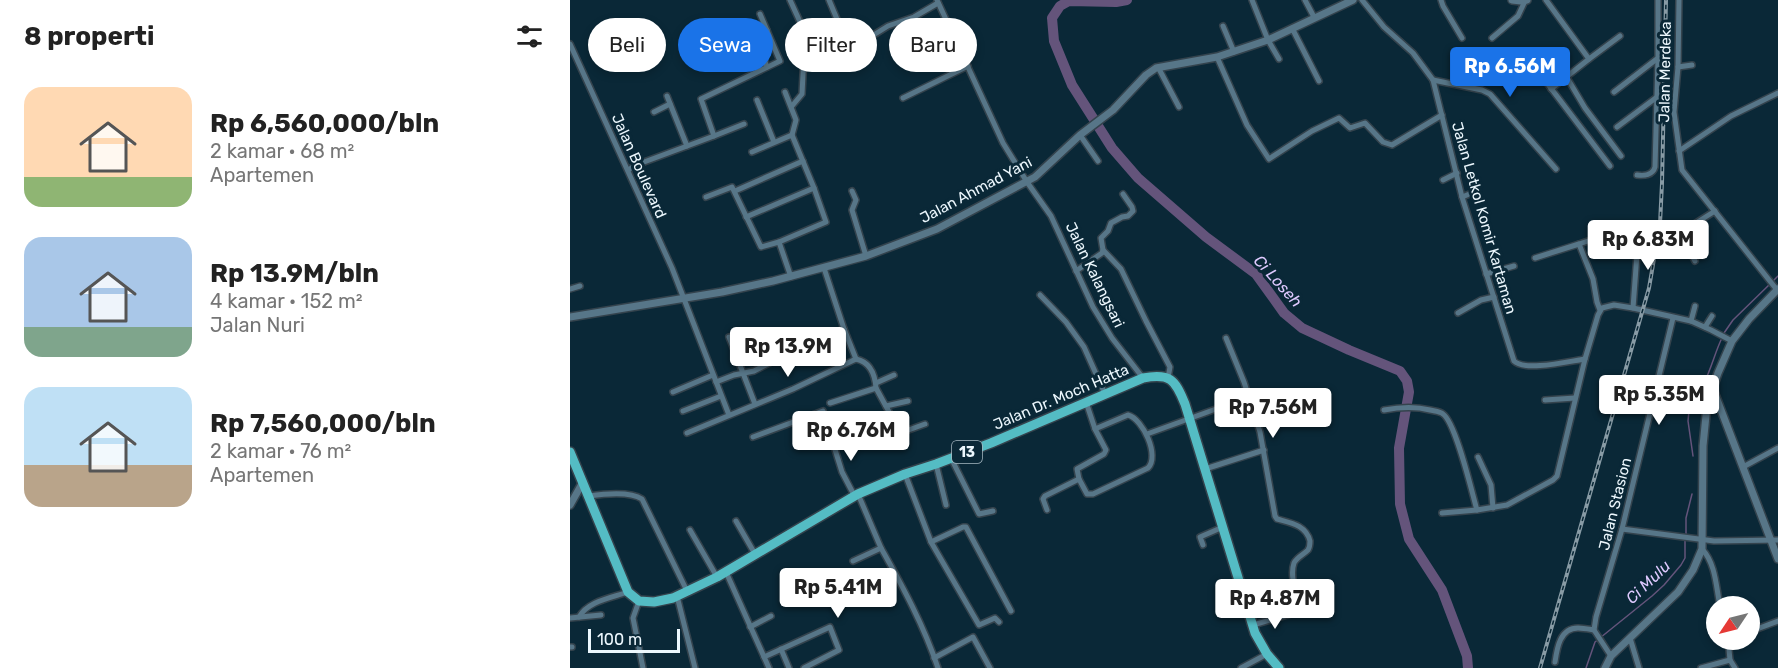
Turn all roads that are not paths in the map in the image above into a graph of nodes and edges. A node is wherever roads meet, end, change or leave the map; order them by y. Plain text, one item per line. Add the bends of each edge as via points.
1 (790, 0) edge
2 (829, 0) edge
3 (1252, 0) edge
4 (1305, 0) edge
5 (1353, 0) edge
6 (1362, 0) edge
7 (1441, 0) edge
8 (1512, 0) edge
9 (1526, 0) edge
10 (1546, 0) edge
11 (1658, 0) edge
12 (1679, 0) edge
13 (938, 2) edge
14 (760, 14) dead end
15 (1314, 17) junction
16 (762, 18) edge
17 (798, 18) edge
18 (837, 18) edge
19 (946, 18) edge
20 (1223, 26) dead end
21 (1292, 28) junction
22 (877, 33) edge
23 (1620, 36) dead end
24 (1462, 38) dead end
25 (1492, 38) dead end
26 (1268, 40) junction
27 (570, 44) edge
28 (773, 44) edge
29 (1234, 52) junction
30 (1217, 57) junction
31 (1528, 58) dead end
32 (1658, 58) junction
33 (1279, 59) dead end
34 (1589, 59) junction
35 (773, 64) edge
36 (1692, 65) dead end
37 (1158, 67) junction
38 (1678, 67) junction
39 (757, 72) edge
40 (803, 72) edge
41 (956, 72) edge
42 (971, 72) edge
43 (1566, 76) junction
44 (1433, 80) junction
45 (1318, 81) dead end
46 (1551, 89) junction
47 (785, 92) dead end
48 (1614, 92) dead end
49 (1778, 93) edge
50 (667, 96) dead end
51 (1657, 97) junction
52 (903, 98) dead end
53 (757, 100) dead end
54 (670, 104) junction
55 (792, 106) junction
56 (1179, 107) dead end
57 (654, 112) dead end
58 (1361, 114) dead end
59 (1442, 116) junction
60 (1364, 122) junction
61 (744, 124) dead end
62 (1617, 127) dead end
63 (792, 135) junction
64 (1080, 135) junction
65 (714, 136) junction
66 (774, 142) junction
67 (687, 146) junction
68 (1679, 151) junction
69 (752, 152) dead end
70 (1621, 156) dead end
71 (803, 161) junction
72 (1098, 161) dead end
73 (1610, 166) dead end
74 (1556, 169) dead end
75 (628, 170) junction
76 (1457, 173) junction
77 (1637, 175) dead end
78 (1443, 180) dead end
79 (1027, 182) junction
80 (814, 188) junction
81 (1477, 190) dead end
82 (735, 191) junction
83 (852, 191) dead end
84 (1122, 194) dead end
85 (706, 197) dead end
86 (1462, 197) junction
87 (1715, 211) junction
88 (746, 217) junction
89 (1588, 241) dead end
90 (779, 242) junction
91 (1579, 244) junction
92 (1628, 244) dead end
93 (1103, 250) junction
94 (866, 256) junction
95 (1535, 258) dead end
96 (1695, 261) dead end
97 (1514, 266) dead end
98 (824, 268) junction
99 (1077, 271) junction
100 (1486, 274) junction
101 (791, 277) junction
102 (580, 286) dead end
103 (1776, 288) edge
104 (570, 289) edge
105 (1040, 295) dead end
106 (685, 297) junction
107 (1494, 297) junction
108 (1695, 306) dead end
109 (1633, 308) junction
110 (1600, 310) junction
111 (1458, 313) dead end
112 (1712, 316) dead end
113 (570, 317) edge
114 (1672, 318) junction
115 (1691, 321) junction
116 (1705, 327) junction
117 (844, 329) junction
118 (729, 337) dead end
119 (1226, 338) dead end
120 (1726, 338) junction
121 (856, 359) junction
122 (1585, 359) junction
123 (744, 374) junction
124 (713, 375) junction
125 (894, 375) dead end
126 (1143, 378) junction
127 (1168, 378) junction
128 (716, 382) junction
129 (876, 385) junction
130 (1713, 389) junction
131 (673, 392) dead end
132 (1105, 394) junction
133 (721, 396) junction
134 (1249, 397) junction
135 (1575, 398) junction
136 (908, 400) dead end
137 (1545, 400) dead end
138 (1086, 402) junction
139 (830, 403) dead end
140 (755, 404) junction
141 (886, 406) junction
142 (1384, 410) dead end
143 (683, 411) dead end
144 (729, 415) junction
145 (891, 415) junction
146 (1190, 419) junction
147 (925, 424) dead end
148 (1095, 429) junction
149 (841, 431) dead end
150 (687, 433) dead end
151 (1147, 434) junction
152 (753, 437) dead end
153 (1778, 448) edge
154 (1264, 450) junction
155 (570, 452) edge
156 (1478, 457) dead end
157 (951, 458) junction
158 (936, 464) junction
159 (1743, 467) junction
160 (1205, 469) junction
161 (905, 474) junction
162 (1079, 479) junction
163 (583, 482) junction
164 (856, 494) junction
165 (589, 496) junction
166 (570, 505) edge
167 (946, 505) dead end
168 (1493, 508) junction
169 (1047, 510) dead end
170 (1477, 510) junction
171 (993, 511) dead end
172 (1442, 513) dead end
173 (736, 521) dead end
174 (1223, 527) junction
175 (1622, 529) junction
176 (690, 530) dead end
177 (1702, 539) junction
178 (1774, 540) edge
179 (931, 542) junction
180 (1203, 545) dead end
181 (881, 548) junction
182 (1702, 549) junction
183 (755, 554) junction
184 (1778, 559) edge
185 (853, 561) dead end
186 (722, 574) junction
187 (628, 592) junction
188 (687, 592) junction
189 (677, 596) junction
190 (1718, 596) edge
191 (639, 601) junction
192 (1011, 611) dead end
193 (601, 615) dead end
194 (771, 616) dead end
195 (579, 617) junction
196 (570, 618) edge
197 (999, 621) dead end
198 (1778, 621) edge
199 (1253, 625) junction
200 (750, 627) junction
201 (1760, 628) edge
202 (1594, 630) junction
203 (1630, 638) junction
204 (781, 649) junction
205 (1729, 650) edge
206 (1267, 654) junction
207 (1611, 656) junction
208 (764, 657) junction
209 (934, 658) junction
210 (1730, 660) junction
211 (1555, 662) dead end
212 (643, 668) edge
213 (695, 668) edge
214 (769, 668) edge
215 (789, 668) edge
216 (804, 668) edge
217 (938, 668) edge
218 (990, 668) edge
219 (1242, 668) edge
220 (1279, 668) edge
221 (1605, 668) edge
222 (1639, 668) edge
223 (1701, 668) edge
224 (1735, 668) edge

1 - 17 street
2 - 18 street
3 - 26 street
4 - 15 street
5 - 15 street
6 - 44 street, Jalan Letkol Komir Kartaman
7 - 24 street
8 - 9 street
9 - 25 street via 1518,16
10 - 34 street
11 - 32 street
12 - 38 street, Jalan Merdeka
13 - 19 street, Jalan Kalangsari
13 - 22 street
14 - 16 street
15 - 21 street
20 - 29 street
21 - 26 street
21 - 45 street
23 - 34 street
26 - 29 street
26 - 33 street
27 - 75 street, Jalan Boulevard
28 - 35 street via 780,60
29 - 30 street
30 - 37 street
30 - 60 street via 1246,125 1269,159 1337,118 1350,128
31 - 46 street
32 - 48 street
32 - 51 street
34 - 43 street
36 - 38 street
37 - 56 street
37 - 64 street, Jalan Ahmad Yani
38 - 68 street, Jalan Merdeka via 1674,112
39 - 65 street via 701,99
40 - 55 street via 802,94
41 - 52 street
42 - 79 street, Jalan Kalangsari via 993,124
43 - 46 street
43 - 70 street
44 - 59 street, Jalan Letkol Komir Kartaman
44 - 74 street via 1490,94
46 - 73 street
47 - 55 street
49 - 68 street via 1731,116
50 - 54 street
51 - 62 street
51 - 77 street via 1655,169
53 - 66 street
54 - 57 street
54 - 67 street
55 - 63 street via 796,120
58 - 60 street
59 - 60 street via 1392,145 1383,142
59 - 76 street, Jalan Letkol Komir Kartaman
61 - 65 street
63 - 66 street
63 - 71 street
64 - 72 street
64 - 79 street, Jalan Ahmad Yani
65 - 67 street
66 - 69 street
67 - 75 street
68 - 87 street, Jalan Merdeka via 1683,171
71 - 80 street
71 - 82 street
75 - 106 street, Jalan Boulevard
76 - 78 street
76 - 86 street, Jalan Letkol Komir Kartaman
79 - 94 street, Jalan Ahmad Yani via 937,229
79 - 99 street, Jalan Kalangsari via 1051,216
80 - 88 street
80 - 90 street via 826,222
81 - 86 street
82 - 85 street via 731,187
82 - 88 street
83 - 94 street via 856,200 852,210
84 - 93 street via 1132,211 1111,223 1101,238
86 - 100 street, Jalan Letkol Komir Kartaman
87 - 96 street via 1680,233
87 - 103 street, Jalan Merdeka
88 - 90 street via 760,247
89 - 91 street
90 - 101 street
91 - 95 street
91 - 110 street
92 - 109 street via 1637,254
93 - 99 street
93 - 127 street via 1121,269 1170,367
94 - 98 street, Jalan Ahmad Yani
97 - 100 street
98 - 101 street, Jalan Ahmad Yani
98 - 117 street
99 - 126 street, Jalan Kalangsari via 1112,338
100 - 107 street, Jalan Letkol Komir Kartaman
101 - 106 street, Jalan Ahmad Yani
102 - 104 street
103 - 120 street
105 - 132 street via 1084,347
106 - 113 street, Jalan Ahmad Yani
106 - 124 street, Jalan Boulevard
107 - 111 street
107 - 122 street, Jalan Letkol Komir Kartaman via 1518,365
108 - 115 street
109 - 110 street via 1611,305
109 - 114 street
110 - 122 street
112 - 116 street
114 - 115 street
114 - 175 street, Jalan Stasion
115 - 116 street
116 - 120 street
117 - 121 street
117 - 123 street
118 - 123 street
119 - 134 street
120 - 130 street via 1726,351
121 - 129 street via 867,363
121 - 140 street
122 - 135 street
123 - 128 street
123 - 140 street
124 - 128 street, Jalan Boulevard
124 - 131 street
125 - 129 street
126 - 127 highway, Jalan Dr. Moch Hatta / 13
126 - 132 highway, Jalan Dr. Moch Hatta / 13
127 - 146 highway via 1181,395
128 - 133 street, Jalan Boulevard
129 - 139 street
129 - 141 street
130 - 159 street
130 - 177 street via 1703,446
132 - 138 highway, Jalan Dr. Moch Hatta / 13
133 - 143 street
133 - 144 street, Jalan Boulevard
134 - 146 street
134 - 154 street
135 - 137 street
135 - 168 street via 1557,476 1513,503
136 - 141 street
138 - 148 street
138 - 157 highway, Jalan Dr. Moch Hatta / 13
140 - 144 street
141 - 145 street
142 - 170 street via 1404,406 1441,412 1449,421
144 - 150 street
145 - 147 street via 901,432
145 - 149 street
146 - 151 street
146 - 160 highway
148 - 151 street via 1128,415
148 - 162 street via 1106,450 1077,469
151 - 162 street via 1152,456 1148,468 1089,494
152 - 164 street via 823,411 842,472
153 - 159 street
154 - 160 street
154 - 199 street via 1276,518 1301,526 1310,546 1293,568 1298,612
155 - 163 highway
156 - 168 street via 1491,485
157 - 158 highway, Jalan Dr. Moch Hatta / 13
157 - 171 street via 980,514
158 - 161 highway, Jalan Dr. Moch Hatta / 13
158 - 167 street
159 - 178 street
160 - 174 highway
161 - 164 highway, Jalan Dr. Moch Hatta / 13
161 - 179 street
162 - 169 street via 1045,496
163 - 165 highway
163 - 166 street
164 - 181 street
164 - 183 highway, Jalan Dr. Moch Hatta / 13
165 - 187 highway
165 - 188 street via 611,494 642,499
168 - 170 street
170 - 172 street
173 - 183 street
174 - 180 street via 1200,537
174 - 199 highway
175 - 177 street
175 - 202 street, Jalan Stasion
176 - 186 street
177 - 178 street
177 - 182 street
178 - 184 street
179 - 192 street via 966,527
179 - 197 street via 979,625 995,618
181 - 185 street
181 - 209 street
182 - 190 street via 1712,566
182 - 203 street via 1678,592
183 - 186 highway, Jalan Dr. Moch Hatta / 13
186 - 188 highway, Jalan Dr. Moch Hatta / 13
186 - 200 street
187 - 191 highway
187 - 195 street via 590,605
188 - 189 highway, Jalan Dr. Moch Hatta / 13
189 - 191 highway, Jalan Dr. Moch Hatta / 13
189 - 213 street
191 - 212 street via 633,618
193 - 195 street
194 - 200 street
195 - 196 street
198 - 201 street
199 - 206 highway
200 - 208 street
202 - 207 street
202 - 211 street via 1575,628 1564,633
203 - 207 street
203 - 222 street
204 - 208 street
204 - 215 street
204 - 216 street via 831,628 839,650
205 - 210 street
206 - 219 street
206 - 220 highway
207 - 221 street
208 - 214 street
209 - 217 street
209 - 218 street via 973,637
210 - 223 street
210 - 224 street

